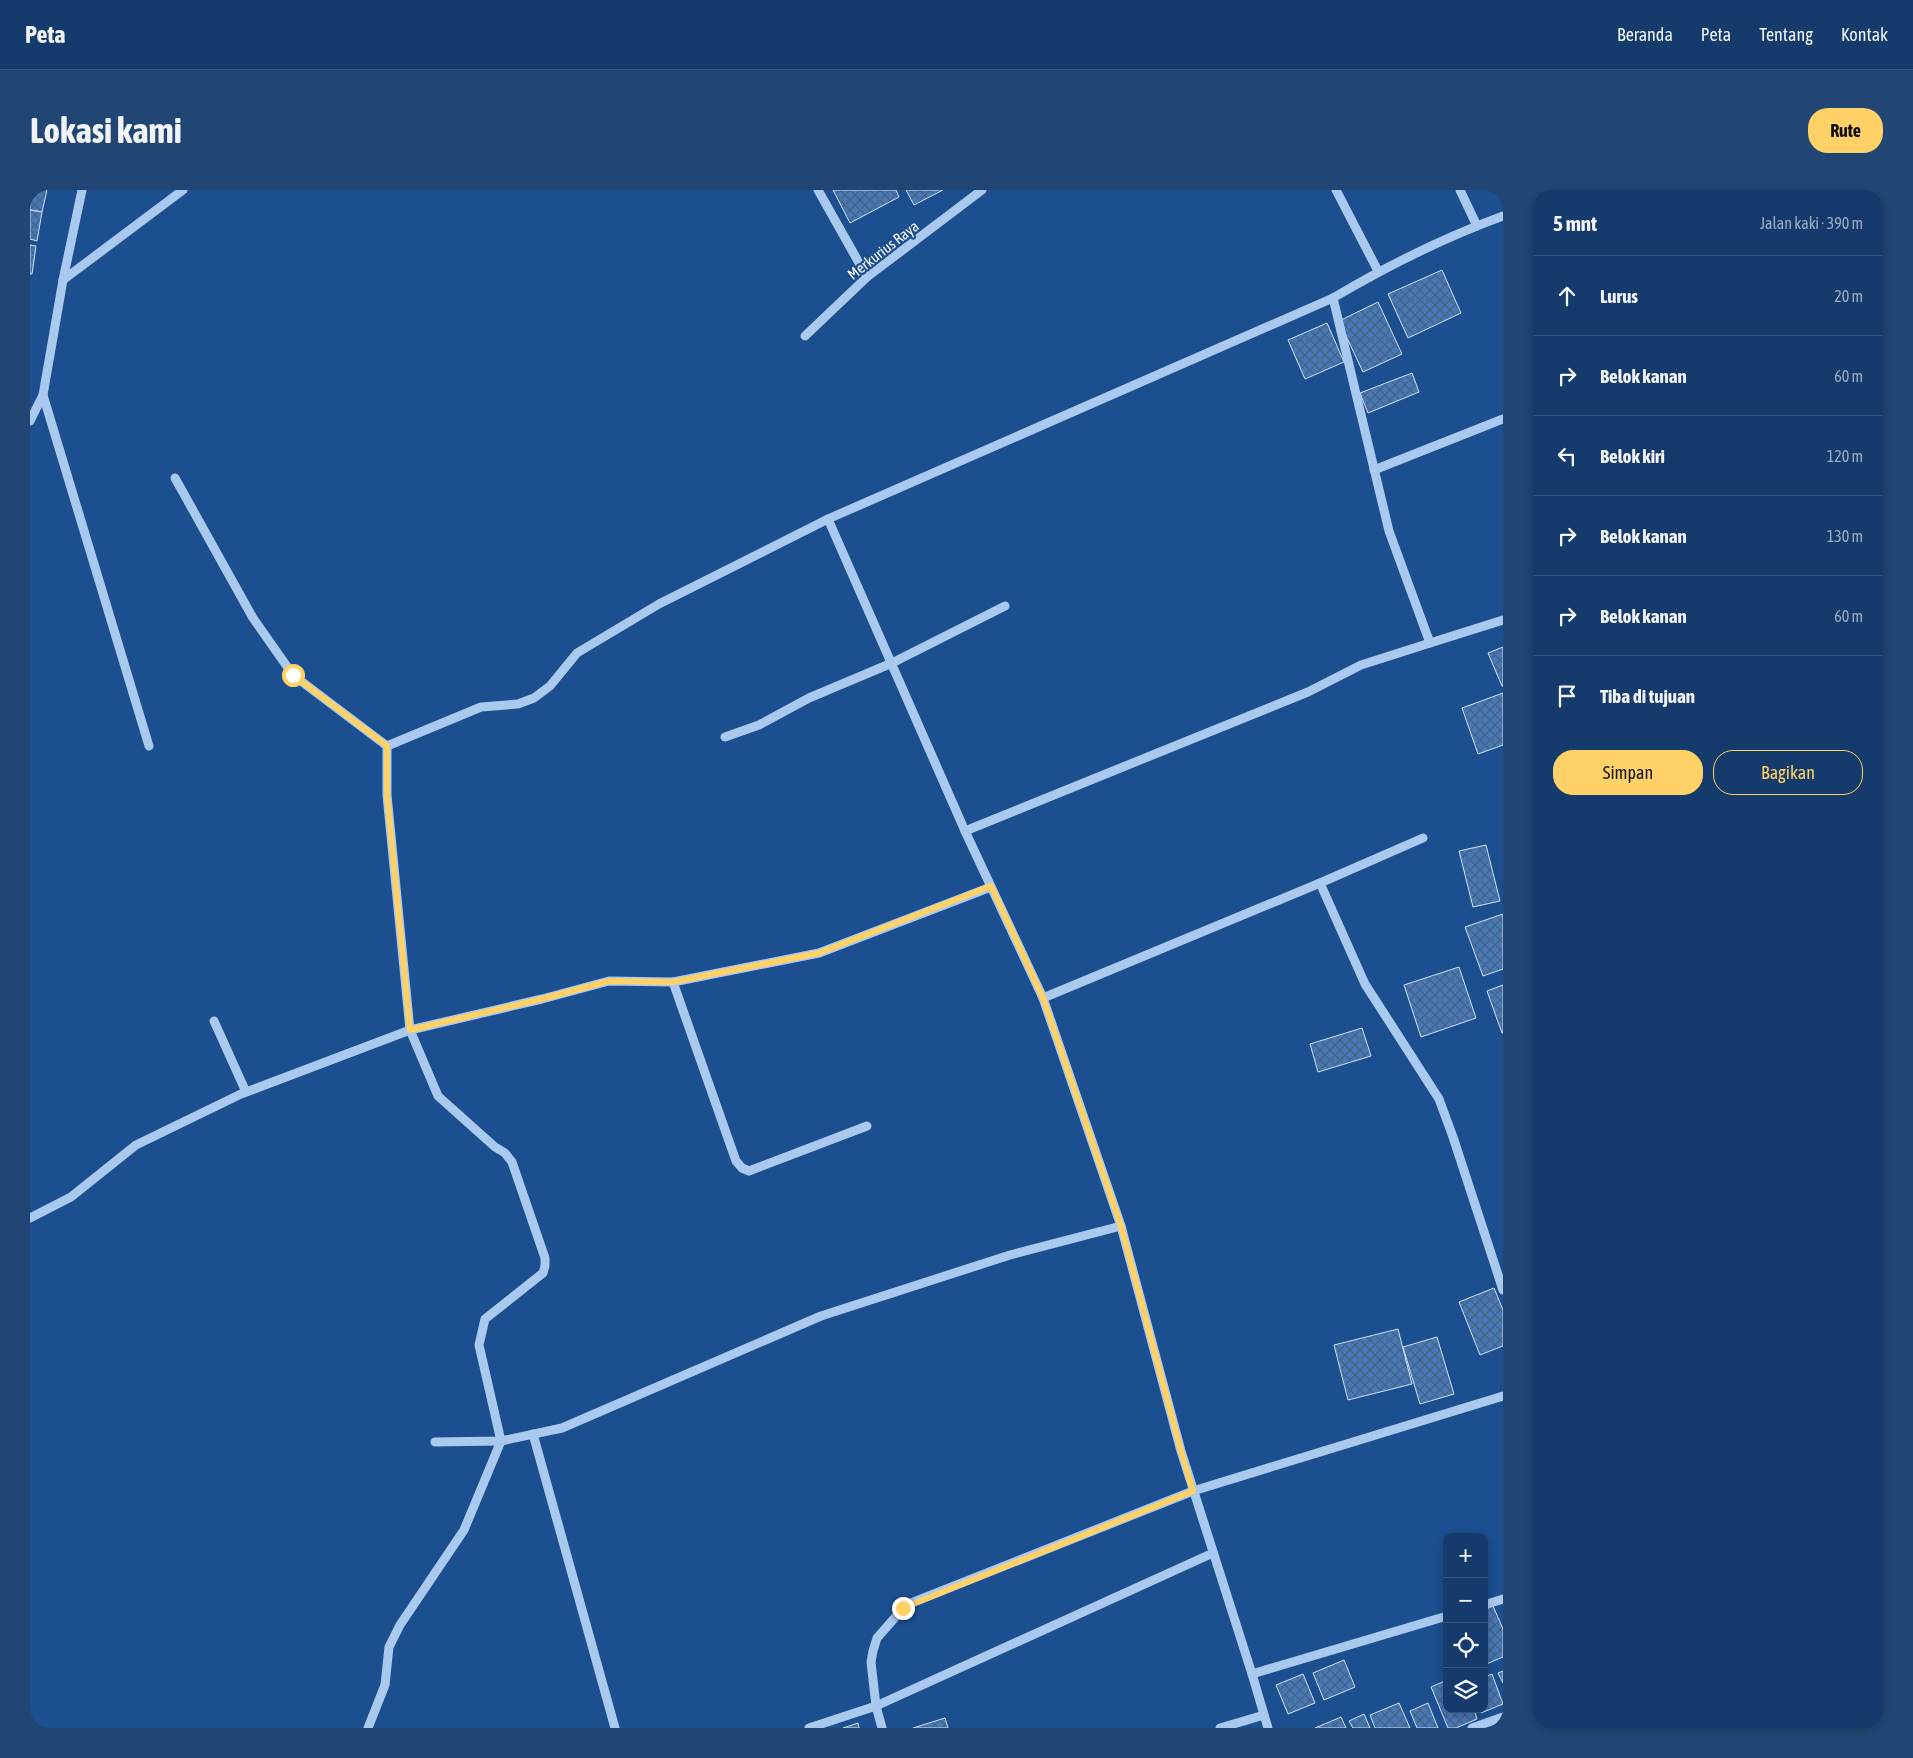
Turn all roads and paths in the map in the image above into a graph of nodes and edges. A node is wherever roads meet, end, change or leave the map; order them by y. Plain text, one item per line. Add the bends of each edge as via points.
1 (82, 190) edge
2 (183, 190) edge
3 (818, 190) edge
4 (982, 190) edge
5 (1336, 190) edge
6 (1460, 190) edge
7 (1503, 216) edge
8 (1477, 226) junction
9 (1378, 271) junction
10 (867, 278) junction
11 (63, 280) junction
12 (1332, 298) junction
13 (805, 336) dead end
14 (43, 395) junction
15 (1503, 419) edge
16 (30, 421) edge
17 (1374, 470) junction
18 (175, 478) dead end
19 (828, 518) junction
20 (1005, 606) dead end
21 (1503, 620) edge
22 (1430, 643) junction
23 (892, 663) junction
24 (725, 737) dead end
25 (149, 746) dead end
26 (387, 746) junction
27 (965, 831) junction
28 (1424, 838) dead end
29 (1320, 883) junction
30 (991, 886) junction
31 (673, 982) junction
32 (1043, 998) junction
33 (214, 1021) dead end
34 (410, 1030) junction
35 (246, 1092) junction
36 (867, 1126) dead end
37 (30, 1218) edge
38 (1121, 1226) junction
39 (1503, 1290) edge
40 (1503, 1396) edge
41 (533, 1434) junction
42 (501, 1440) junction
43 (435, 1442) dead end
44 (1193, 1491) junction
45 (1213, 1553) junction
46 (1503, 1599) edge
47 (1488, 1604) edge
48 (1443, 1617) edge
49 (1252, 1674) junction
50 (876, 1706) junction
51 (1264, 1715) junction
52 (1503, 1717) edge
53 (368, 1728) edge
54 (615, 1728) edge
55 (809, 1728) edge
56 (882, 1728) edge
57 (1220, 1728) edge
58 (1268, 1728) edge
59 (1472, 1728) edge

1 - 11 street
2 - 11 street
3 - 10 street
4 - 10 street, Merkurius Raya
5 - 9 street
6 - 8 street
7 - 8 street
8 - 9 street
9 - 12 street
10 - 13 street, Merkurius Raya
11 - 14 street
12 - 17 street
12 - 19 street
14 - 16 street
14 - 25 street
15 - 17 street
17 - 22 street via 1389,532
18 - 26 street via 253,618 293,675
19 - 23 street
19 - 26 street via 659,604 577,653 550,686 534,698 518,704 481,707
20 - 23 street
21 - 22 street
22 - 27 street via 1361,665 1308,692
23 - 24 street
23 - 27 street
26 - 34 street via 387,795
27 - 30 street
28 - 29 street
29 - 32 street
29 - 39 street via 1365,984 1439,1099
30 - 31 street via 819,953
30 - 32 street
31 - 34 street via 609,981
31 - 36 street via 736,1161 742,1168 749,1171
32 - 38 street
33 - 35 street
34 - 35 street
34 - 42 street via 438,1096 512,1162 545,1258 543,1273 485,1319 478,1345
35 - 37 street via 136,1145 71,1197
38 - 41 street via 1010,1255 821,1316 562,1428
38 - 44 street
40 - 44 street
41 - 42 street
41 - 54 street
42 - 43 street
42 - 53 street via 464,1530 400,1624 389,1647 385,1685
44 - 45 street
44 - 50 street via 903,1608 878,1638 873,1651 871,1662
45 - 49 street
45 - 50 street
46 - 47 street
48 - 49 street
49 - 51 street
50 - 55 street
50 - 56 street
51 - 57 street
51 - 58 street
52 - 59 street

